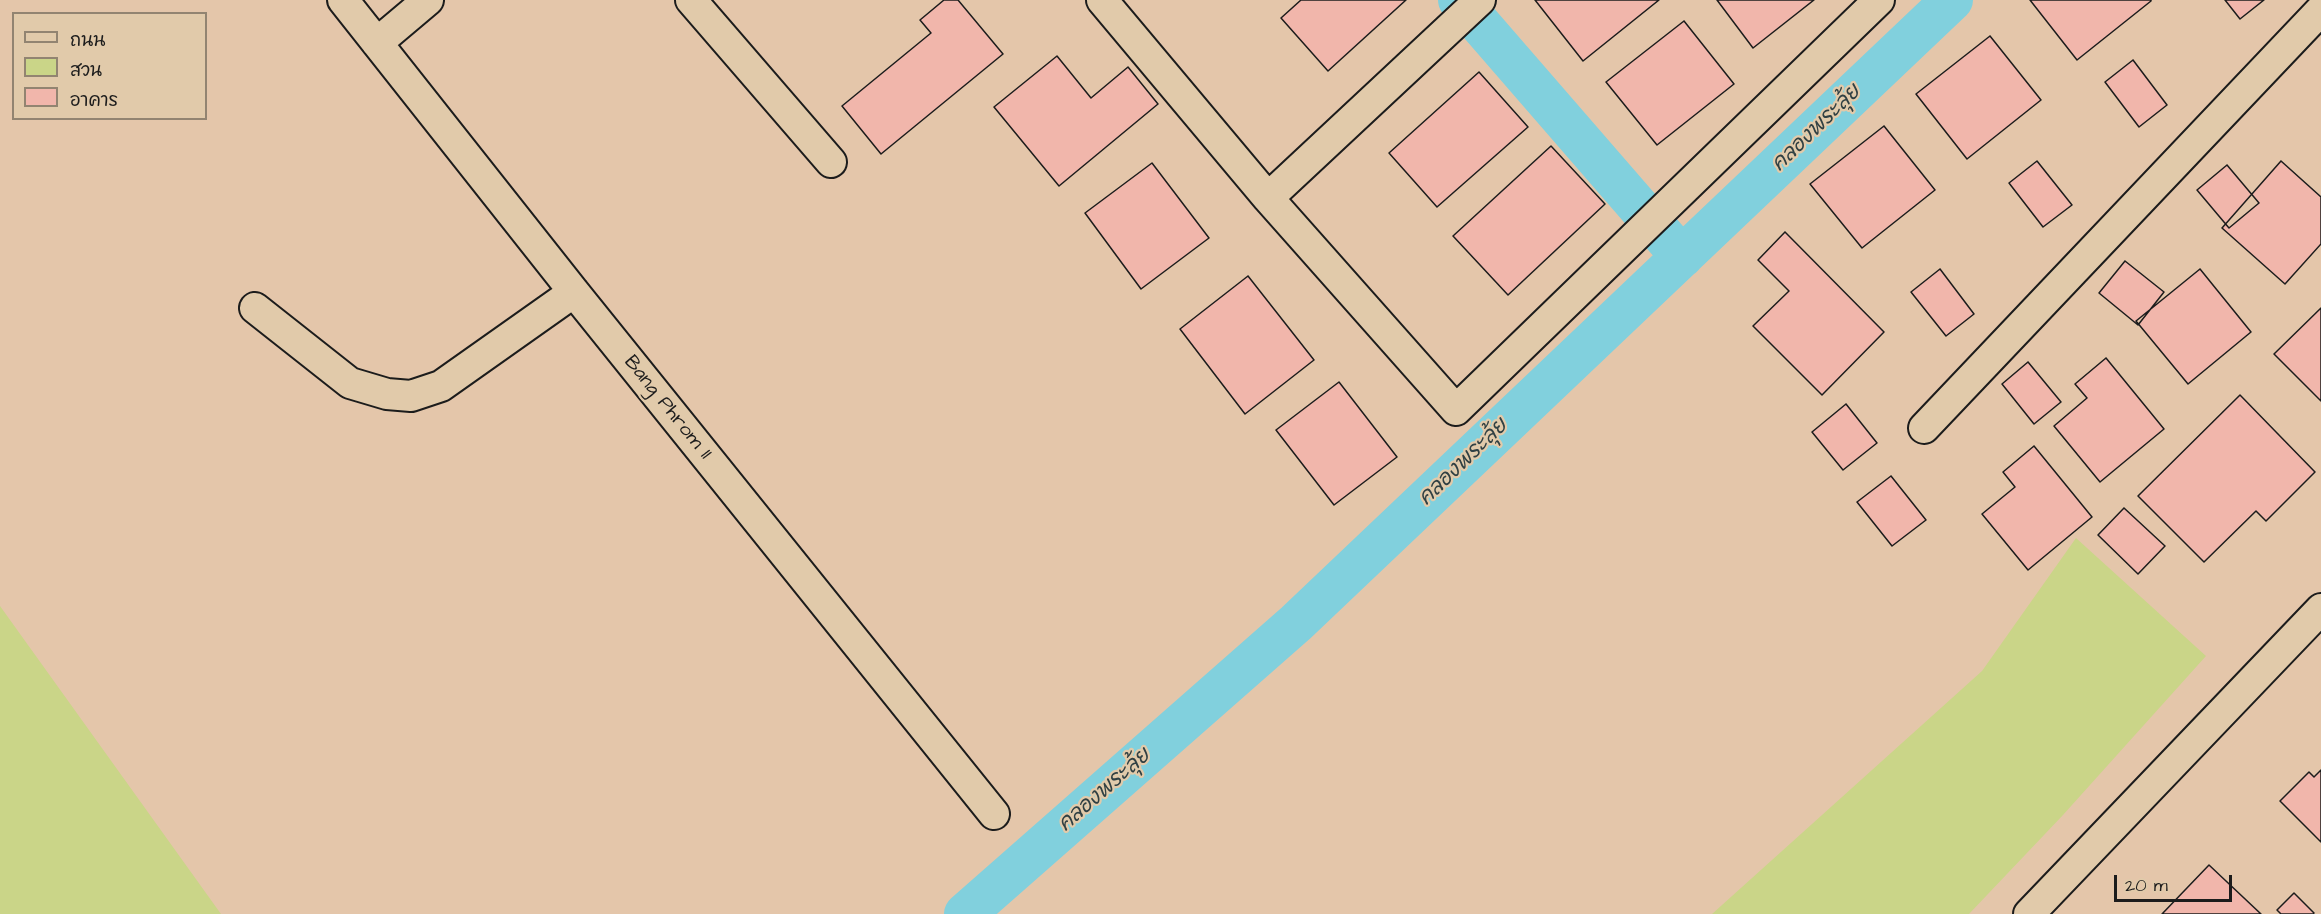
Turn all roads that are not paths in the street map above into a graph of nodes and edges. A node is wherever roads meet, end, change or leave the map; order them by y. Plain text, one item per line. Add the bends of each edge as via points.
1 (344, 0) edge
2 (428, 0) edge
3 (691, 0) edge
4 (1102, 0) edge
5 (1879, 0) edge
6 (1472, 7) edge
7 (2321, 10) edge
8 (377, 43) junction
9 (831, 162) dead end
10 (1268, 198) junction
11 (574, 292) junction
12 (255, 308) dead end
13 (1924, 428) dead end
14 (2321, 609) edge
15 (994, 814) dead end
16 (2029, 914) edge

1 - 8 street, Bang Phrom 11
2 - 8 street
3 - 9 street
4 - 10 street
5 - 10 street via 1456,410
6 - 10 street
7 - 13 street
8 - 11 street, Bang Phrom 11
11 - 12 street via 441,386 411,396 387,394 351,383
11 - 15 street, Bang Phrom 11
14 - 16 street

